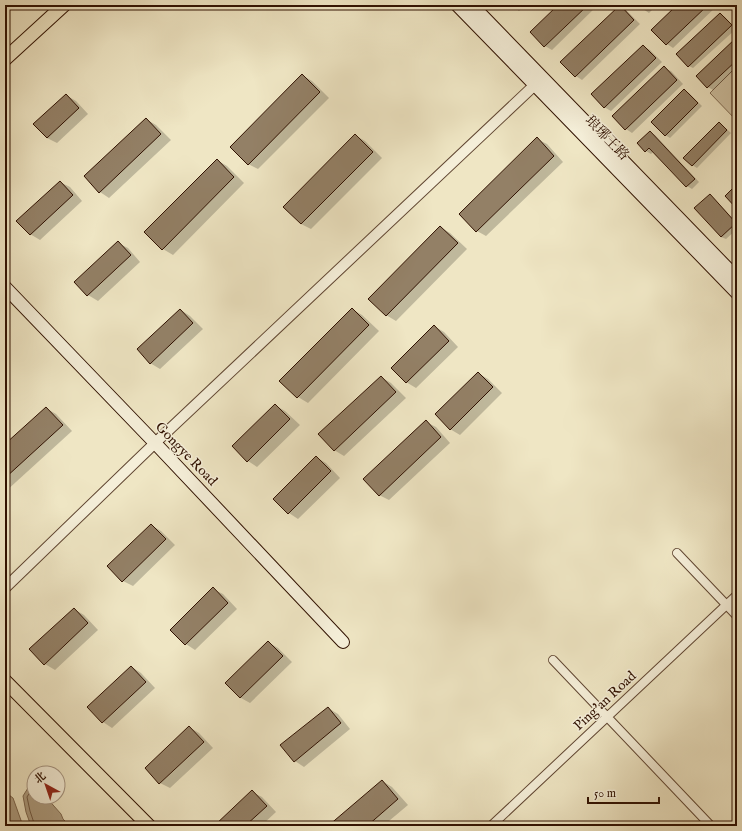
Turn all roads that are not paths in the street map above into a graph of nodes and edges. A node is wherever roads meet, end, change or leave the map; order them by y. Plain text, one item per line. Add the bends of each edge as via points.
1 (51, 5) edge
2 (64, 5) edge
3 (457, 5) edge
4 (472, 5) edge
5 (5, 48) edge
6 (5, 60) edge
7 (538, 81) junction
8 (737, 278) edge
9 (5, 287) edge
10 (737, 293) edge
11 (155, 443) junction
12 (677, 553) dead end
13 (5, 588) edge
14 (737, 595) edge
15 (726, 605) junction
16 (737, 616) edge
17 (343, 642) dead end
18 (554, 660) dead end
19 (5, 680) edge
20 (608, 716) junction
21 (149, 826) edge
22 (492, 826) edge
23 (711, 826) edge

1 - 5 main road
2 - 6 main road
3 - 7 main road, 琅琊王路
4 - 7 main road, 琅琊王路
7 - 8 main road, 琅琊王路
7 - 10 main road, 琅琊王路
7 - 11 street
9 - 11 main road, Gongye Road
11 - 13 street
11 - 17 main road, Gongye Road
12 - 15 street
14 - 15 street, Ping'an Road
15 - 16 street
15 - 20 street, Ping'an Road
18 - 20 street
19 - 21 main road
20 - 22 street, Ping'an Road
20 - 23 street

